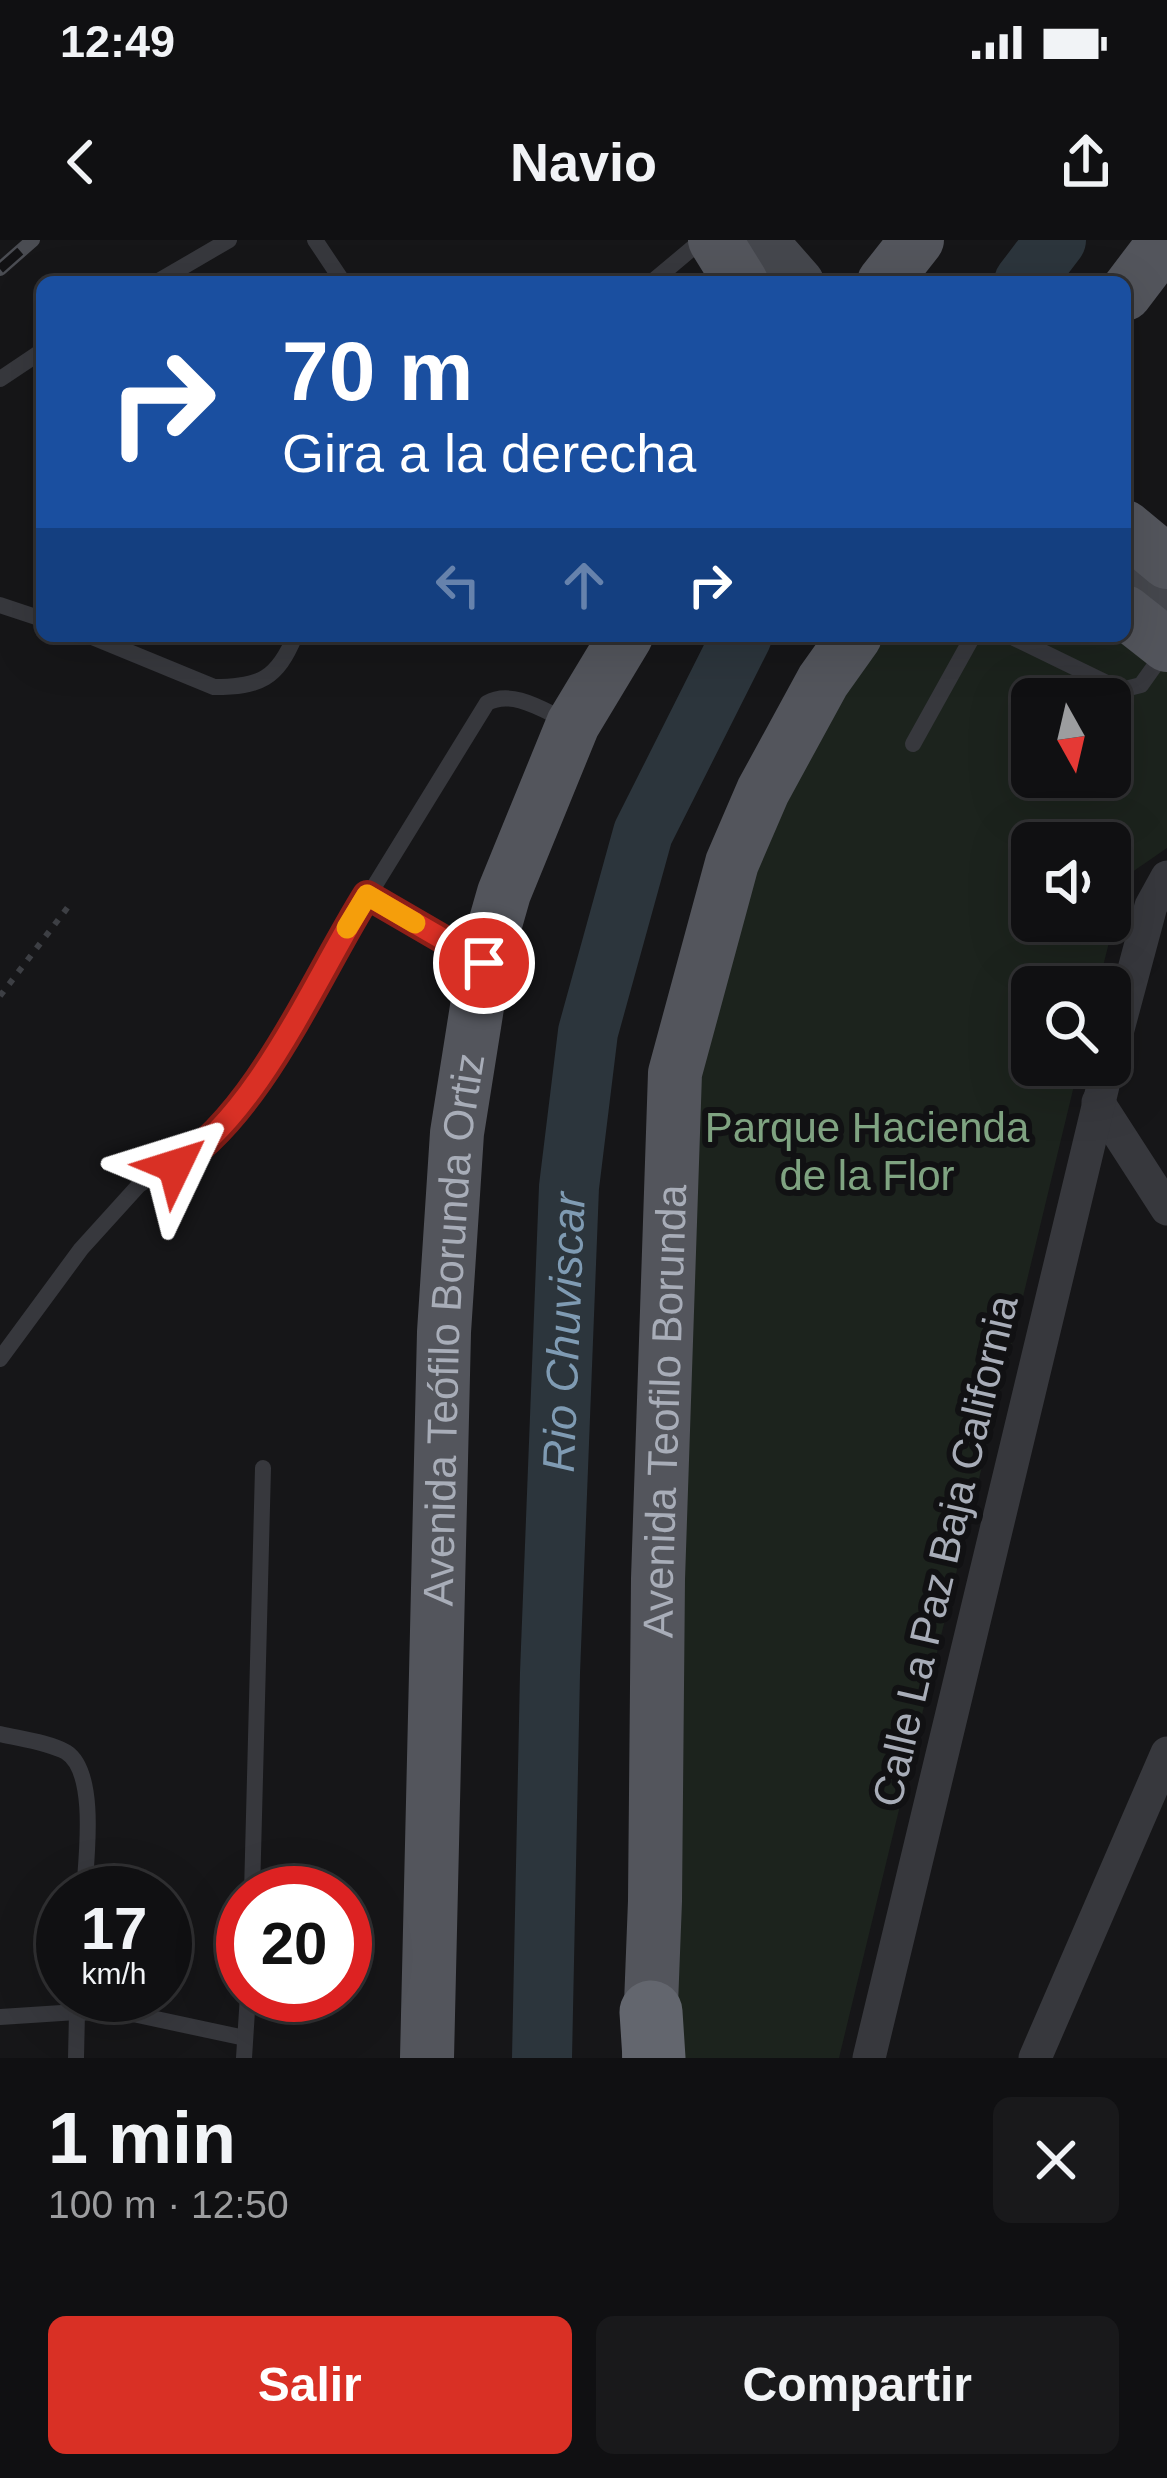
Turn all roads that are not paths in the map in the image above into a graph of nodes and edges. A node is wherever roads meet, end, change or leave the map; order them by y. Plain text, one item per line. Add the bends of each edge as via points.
1 (229, 240) edge
2 (315, 240) edge
3 (702, 240) edge
4 (715, 240) edge
5 (763, 240) edge
6 (917, 240) edge
7 (167, 276) edge
8 (339, 276) edge
9 (659, 276) edge
10 (737, 276) edge
11 (795, 276) edge
12 (889, 276) edge
13 (36, 355) edge
14 (0, 379) edge
15 (1131, 532) edge
16 (1167, 562) edge
17 (1131, 579) edge
18 (1167, 602) edge
19 (0, 605) edge
20 (1131, 617) edge
21 (36, 618) edge
22 (104, 642) edge
23 (292, 642) edge
24 (622, 642) edge
25 (851, 642) edge
26 (970, 642) edge
27 (1022, 642) edge
28 (1167, 647) edge
29 (573, 724) junction
30 (913, 744) dead end
31 (1167, 877) edge
32 (367, 895) junction
33 (484, 963) junction
34 (1131, 981) edge
35 (1103, 1086) edge
36 (1099, 1102) junction
37 (1167, 1209) edge
38 (0, 1359) edge
39 (263, 1468) dead end
40 (0, 1734) edge
41 (1167, 1753) edge
42 (86, 1866) edge
43 (253, 1866) edge
44 (36, 2010) edge
45 (0, 2017) edge
46 (77, 2022) edge
47 (171, 2022) edge
48 (246, 2022) edge
49 (245, 2038) junction
50 (651, 2043) edge
51 (76, 2058) edge
52 (244, 2058) edge
53 (427, 2058) edge
54 (869, 2058) edge
55 (1035, 2058) edge

1 - 7 lane
2 - 8 lane
3 - 9 lane
4 - 10 main road
5 - 11 main road
6 - 12 main road
13 - 14 lane
15 - 16 main road
17 - 18 main road
19 - 21 lane
20 - 28 main road
22 - 23 lane via 214,687 235,687 279,668
24 - 29 main road, Avenida Teófilo Borunda Ortiz
25 - 50 main road, Avenida Teofilo Borunda via 763,790 732,863 675,1073
26 - 30 lane
27 - 28 lane via 1121,690 1141,685
29 - 32 lane via 521,700 487,704
29 - 33 main road, Avenida Teófilo Borunda Ortiz
31 - 34 street, Calle La Paz Baja California
32 - 33 lane
32 - 38 lane via 244,1098 207,1143 139,1185
33 - 53 main road, Avenida Teófilo Borunda Ortiz via 457,1133 444,1332
35 - 36 street, Calle La Paz Baja California
36 - 37 street
36 - 54 street, Calle La Paz Baja California
39 - 43 lane
40 - 42 lane via 75,1759
41 - 55 street
44 - 45 lane
46 - 51 lane
47 - 49 lane
48 - 49 lane
49 - 52 lane

